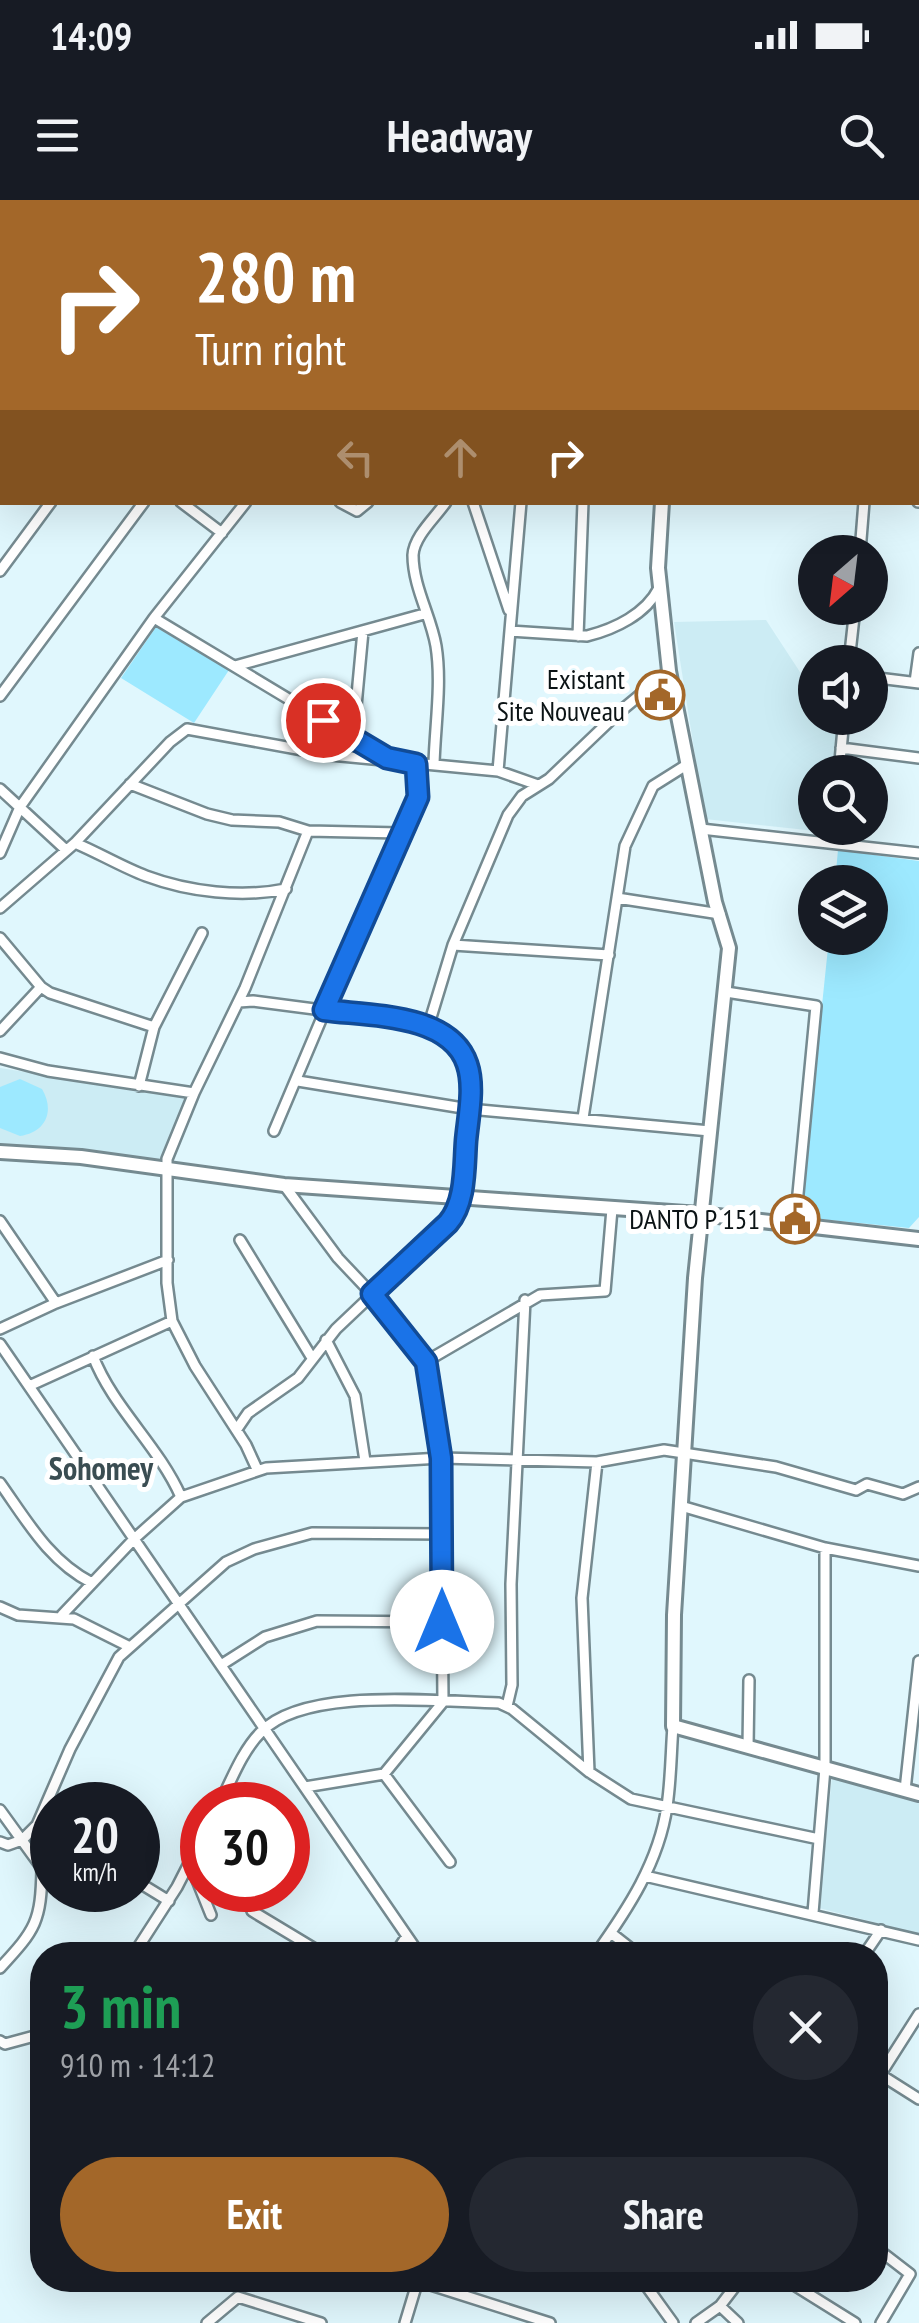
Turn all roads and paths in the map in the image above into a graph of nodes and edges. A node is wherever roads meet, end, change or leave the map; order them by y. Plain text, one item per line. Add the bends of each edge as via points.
1 (49, 505) edge
2 (142, 505) edge
3 (185, 505) edge
4 (244, 505) edge
5 (444, 505) edge
6 (474, 505) edge
7 (521, 505) edge
8 (583, 505) edge
9 (662, 505) edge
10 (864, 505) edge
11 (222, 533) junction
12 (861, 535) edge
13 (0, 571) edge
14 (660, 586) junction
15 (424, 614) junction
16 (511, 617) junction
17 (154, 618) junction
18 (510, 630) junction
19 (364, 631) junction
20 (578, 636) junction
21 (919, 654) edge
22 (234, 666) junction
23 (670, 671) junction
24 (888, 679) edge
25 (917, 683) edge
26 (0, 696) edge
27 (842, 735) edge
28 (353, 738) junction
29 (841, 748) junction
30 (840, 755) edge
31 (387, 758) junction
32 (919, 758) edge
33 (416, 764) junction
34 (434, 764) junction
35 (688, 764) junction
36 (498, 771) junction
37 (130, 784) junction
38 (538, 786) junction
39 (0, 788) edge
40 (20, 807) junction
41 (701, 829) junction
42 (308, 831) junction
43 (400, 833) junction
44 (798, 839) edge
45 (849, 845) edge
46 (71, 846) junction
47 (0, 853) edge
48 (919, 853) edge
49 (286, 889) junction
50 (268, 892) junction
51 (617, 898) junction
52 (280, 904) junction
53 (0, 908) edge
54 (720, 914) junction
55 (202, 933) dead end
56 (0, 938) edge
57 (453, 946) junction
58 (609, 955) junction
59 (40, 988) junction
60 (245, 988) junction
61 (726, 992) junction
62 (253, 1001) junction
63 (239, 1002) junction
64 (324, 1010) junction
65 (429, 1024) junction
66 (154, 1027) junction
67 (0, 1031) edge
68 (0, 1058) edge
69 (298, 1081) junction
70 (139, 1086) junction
71 (194, 1093) junction
72 (469, 1109) junction
73 (583, 1118) junction
74 (274, 1131) dead end
75 (710, 1131) junction
76 (0, 1152) edge
77 (167, 1171) junction
78 (284, 1186) junction
79 (461, 1197) junction
80 (612, 1208) junction
81 (700, 1214) junction
82 (0, 1221) edge
83 (796, 1225) junction
84 (919, 1238) edge
85 (240, 1240) dead end
86 (168, 1260) junction
87 (372, 1294) junction
88 (525, 1300) junction
89 (56, 1303) junction
90 (172, 1320) junction
91 (0, 1329) edge
92 (326, 1340) junction
93 (0, 1344) edge
94 (93, 1356) junction
95 (312, 1358) junction
96 (426, 1362) junction
97 (29, 1386) junction
98 (226, 1413) junction
99 (248, 1413) junction
100 (237, 1429) junction
101 (684, 1451) junction
102 (441, 1458) junction
103 (515, 1458) junction
104 (365, 1461) junction
105 (597, 1462) junction
106 (257, 1469) junction
107 (0, 1483) edge
108 (919, 1488) edge
109 (182, 1496) junction
110 (680, 1506) junction
111 (442, 1534) junction
112 (134, 1539) junction
113 (825, 1548) junction
114 (919, 1566) edge
115 (92, 1583) junction
116 (178, 1602) junction
117 (0, 1607) edge
118 (62, 1615) junction
119 (442, 1622) junction
120 (128, 1646) junction
121 (919, 1662) edge
122 (221, 1665) junction
123 (749, 1680) dead end
124 (443, 1702) junction
125 (506, 1706) junction
126 (917, 1715) edge
127 (672, 1726) junction
128 (264, 1728) junction
129 (748, 1747) junction
130 (824, 1768) junction
131 (589, 1772) junction
132 (384, 1774) junction
133 (231, 1782) edge
134 (301, 1782) edge
135 (310, 1787) edge
136 (912, 1792) edge
137 (310, 1795) edge
138 (667, 1806) junction
139 (0, 1810) edge
140 (22, 1840) junction
141 (819, 1840) junction
142 (0, 1842) edge
143 (30, 1851) edge
144 (450, 1862) dead end
145 (645, 1876) junction
146 (180, 1880) edge
147 (160, 1896) edge
148 (168, 1901) junction
149 (41, 1912) edge
150 (211, 1912) edge
151 (254, 1912) edge
152 (813, 1913) junction
153 (212, 1915) dead end
154 (880, 1930) junction
155 (611, 1932) junction
156 (407, 1936) junction
157 (919, 1940) edge
158 (145, 1942) edge
159 (303, 1942) edge
160 (403, 1942) edge
161 (411, 1942) edge
162 (604, 1942) edge
163 (624, 1942) edge
164 (872, 1942) edge
165 (0, 1968) edge
166 (919, 2014) edge
167 (30, 2037) edge
168 (0, 2042) edge
169 (888, 2063) edge
170 (888, 2084) edge
171 (919, 2098) edge
172 (888, 2258) edge
173 (919, 2263) edge
174 (910, 2274) junction
175 (414, 2292) edge
176 (453, 2292) edge
177 (651, 2292) edge
178 (731, 2292) edge
179 (805, 2292) edge
180 (720, 2306) junction
181 (502, 2308) junction
182 (207, 2323) edge
183 (321, 2323) edge
184 (405, 2323) edge
185 (497, 2323) edge
186 (550, 2323) edge
187 (673, 2323) edge
188 (696, 2323) edge
189 (738, 2323) edge
190 (855, 2323) edge
191 (881, 2323) edge

1 - 13 street
2 - 26 street
3 - 11 street
4 - 11 street
5 - 15 street via 413,554
6 - 16 street
7 - 16 street
8 - 20 street
9 - 14 street
10 - 12 street
11 - 17 street
14 - 20 street via 640,612
14 - 23 street
15 - 19 street
15 - 34 street via 437,653
16 - 18 street
17 - 22 street
17 - 40 street
18 - 20 street
18 - 36 street
19 - 22 street
19 - 28 street
21 - 25 street
22 - 28 street
23 - 35 street
23 - 38 street
24 - 25 street
27 - 29 street
28 - 31 street
29 - 30 street
29 - 32 street
31 - 33 street
31 - 37 street via 330,755 187,729
33 - 34 street
33 - 43 street via 415,809
34 - 36 street
35 - 41 street
35 - 51 street via 652,786 625,846
36 - 38 street
37 - 42 street via 207,814
37 - 46 street
38 - 57 street via 508,815
39 - 40 street
40 - 46 street
40 - 47 street
41 - 44 street
41 - 54 street
42 - 43 street
42 - 49 street
43 - 64 street
45 - 48 street
46 - 50 street via 172,884
46 - 53 street
49 - 50 street
49 - 52 street
50 - 52 street
51 - 54 street
51 - 58 street
52 - 60 street
54 - 61 street via 729,948
55 - 66 street
56 - 59 street
57 - 58 street
57 - 65 street
58 - 73 street
59 - 66 street
59 - 67 street
60 - 62 street
60 - 63 street
61 - 75 street
61 - 83 street via 816,1006
62 - 63 street
62 - 64 street
63 - 71 street
64 - 65 street
64 - 69 street
65 - 72 street via 468,1066
66 - 70 street
68 - 70 street
69 - 72 street
69 - 74 street
70 - 71 street
71 - 77 street via 168,1152
72 - 73 street
72 - 79 street
73 - 75 street
75 - 81 street
76 - 77 street
77 - 78 street
77 - 86 street
78 - 79 street
78 - 87 street
79 - 80 street
79 - 87 street via 448,1223
80 - 81 street
80 - 88 street via 606,1292 552,1292
81 - 83 street
81 - 101 street
82 - 89 street
83 - 84 street
85 - 95 street
86 - 89 street
86 - 90 street
87 - 92 street
87 - 96 street
88 - 96 street
88 - 103 street
89 - 91 street
90 - 94 street
90 - 98 street
92 - 95 street
92 - 104 street via 356,1396
93 - 97 street
94 - 97 street
94 - 109 street
95 - 99 street via 291,1385
96 - 102 street
97 - 112 street
98 - 99 street
98 - 100 street
99 - 100 street
100 - 106 street
101 - 105 street
101 - 108 street via 856,1490 867,1484 902,1494
101 - 110 street
102 - 103 street
102 - 104 street
102 - 111 street
103 - 105 street
103 - 125 street via 512,1685
104 - 106 street
105 - 131 street via 582,1598
106 - 109 street
107 - 115 street via 62,1566
109 - 112 street
110 - 113 street
110 - 127 street
111 - 116 street via 312,1533 238,1555
111 - 119 street
112 - 115 street
112 - 116 street
113 - 114 street
113 - 130 street
115 - 118 street
116 - 120 street
116 - 122 street
117 - 118 street via 18,1615
118 - 120 street
119 - 122 street via 318,1622 265,1637
119 - 124 street
120 - 140 street via 36,1825
121 - 126 street
122 - 128 street
123 - 129 street
124 - 125 street
124 - 128 street via 330,1702
124 - 132 street
125 - 131 street
126 - 136 street
127 - 129 street
127 - 138 street
128 - 133 street
128 - 134 street
129 - 130 street
130 - 136 street
130 - 141 street
131 - 138 street via 631,1798
132 - 135 street
132 - 144 street
137 - 156 street
138 - 141 street
138 - 145 street
139 - 140 street
140 - 142 street
140 - 143 street
141 - 152 street
145 - 152 street
145 - 155 street
146 - 148 street
147 - 148 street
148 - 158 street
149 - 165 street via 22,1948
150 - 153 street
151 - 159 street
152 - 154 street
154 - 157 street
154 - 164 street
155 - 162 street
155 - 163 street
156 - 160 street
156 - 161 street
166 - 169 street
167 - 168 street
170 - 171 street
172 - 174 street
173 - 174 street
174 - 191 street
175 - 184 street
176 - 181 street
177 - 187 street
178 - 180 street
179 - 190 street
180 - 188 street
180 - 189 street
181 - 185 street
181 - 186 street
182 - 183 street via 238,2298

